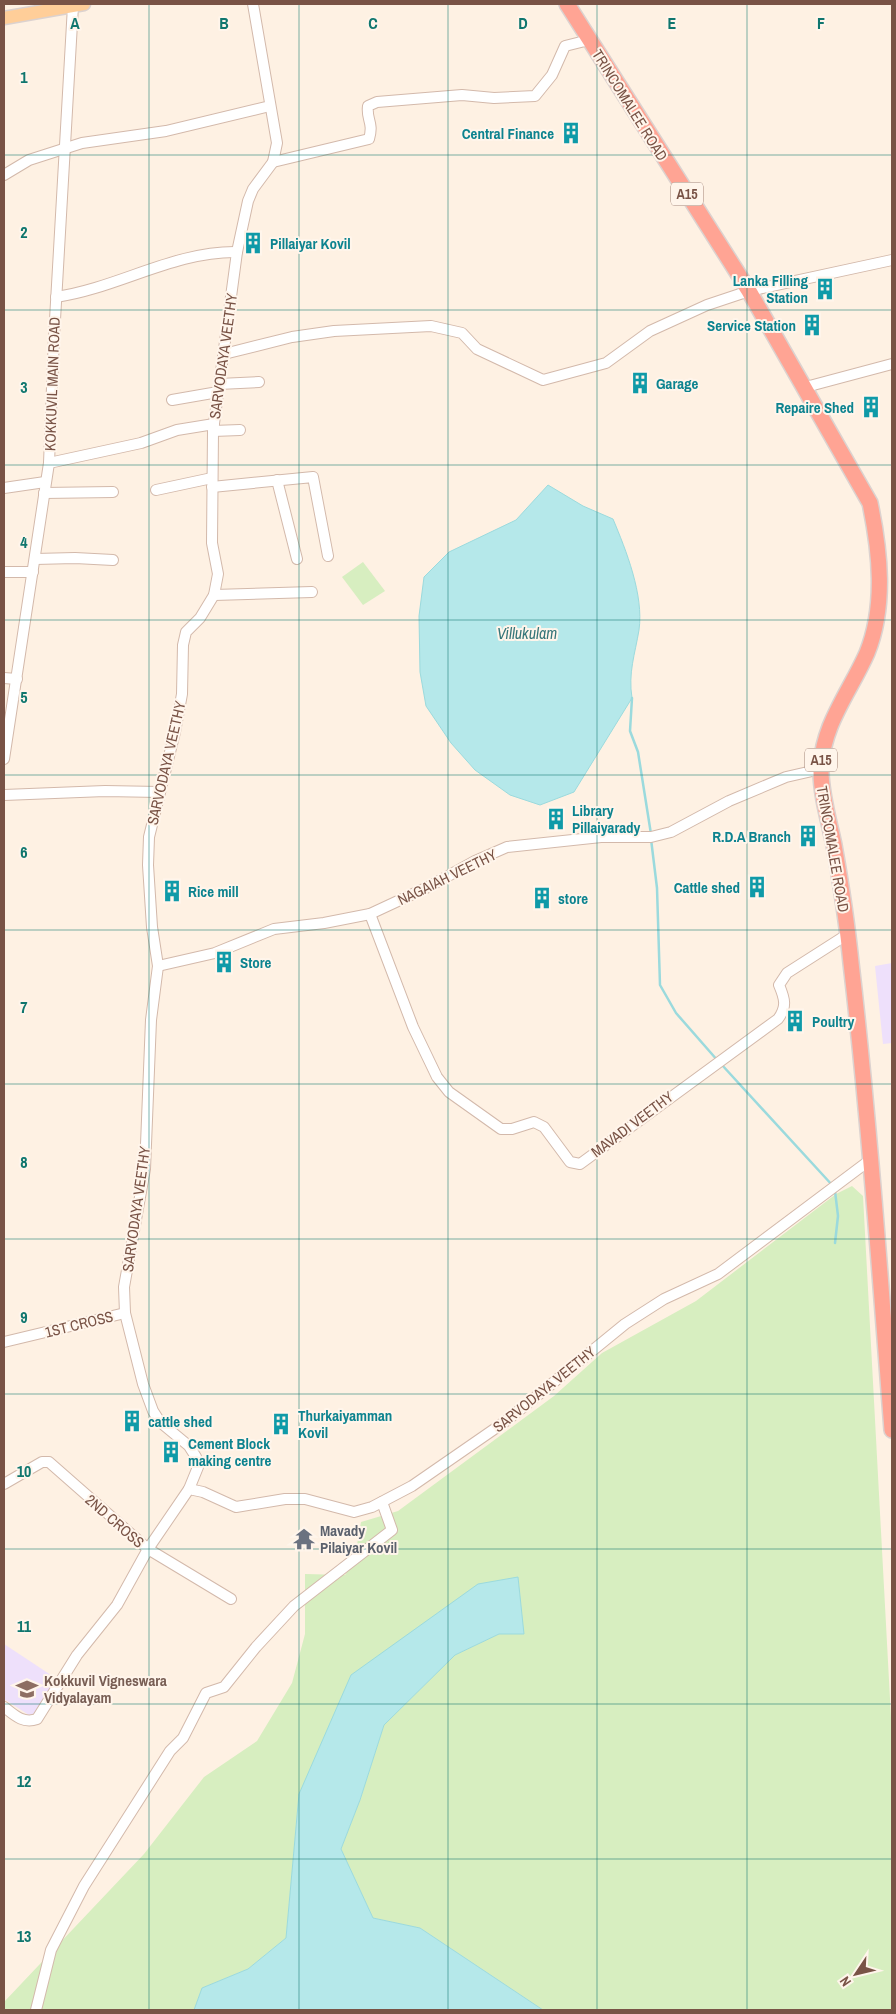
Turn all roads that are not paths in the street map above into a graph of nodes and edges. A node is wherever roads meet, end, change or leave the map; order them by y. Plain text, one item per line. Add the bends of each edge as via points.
1 (77, 4) edge
2 (253, 4) edge
3 (567, 4) edge
4 (4, 18) edge
5 (589, 40) junction
6 (270, 106) junction
7 (66, 149) junction
8 (273, 162) junction
9 (4, 175) edge
10 (237, 252) junction
11 (892, 260) edge
12 (749, 292) junction
13 (56, 297) junction
14 (224, 354) junction
15 (892, 364) edge
16 (259, 382) dead end
17 (219, 388) junction
18 (802, 388) junction
19 (172, 400) dead end
20 (214, 428) junction
21 (240, 430) dead end
22 (49, 463) junction
23 (277, 480) junction
24 (45, 482) junction
25 (212, 482) junction
26 (4, 488) edge
27 (156, 490) dead end
28 (112, 492) dead end
29 (44, 493) junction
30 (328, 556) dead end
31 (35, 559) junction
32 (297, 559) dead end
33 (113, 560) dead end
34 (4, 572) edge
35 (33, 572) junction
36 (312, 592) dead end
37 (214, 595) junction
38 (4, 678) edge
39 (18, 679) junction
40 (4, 759) edge
41 (821, 768) junction
42 (159, 792) junction
43 (4, 795) edge
44 (370, 914) junction
45 (848, 934) junction
46 (158, 966) junction
47 (870, 1160) junction
48 (125, 1312) junction
49 (4, 1342) edge
50 (892, 1430) edge
51 (4, 1484) edge
52 (189, 1489) junction
53 (382, 1502) junction
54 (148, 1549) junction
55 (231, 1599) dead end
56 (4, 1707) edge
57 (36, 2010) edge

1 - 4 main road
1 - 7 street, KOKKUVIL MAIN ROAD
2 - 6 street, SARVODAYA VEETHY
3 - 5 highway, TRINCOMALEE ROAD / A15
5 - 8 street via 565,46 552,75 535,96 494,98 462,95 376,102 368,106 372,127 369,139
5 - 12 highway, TRINCOMALEE ROAD / A15
6 - 7 street via 166,131
6 - 8 street, SARVODAYA VEETHY via 277,143
7 - 9 street via 29,160
7 - 13 street, KOKKUVIL MAIN ROAD
8 - 10 street, SARVODAYA VEETHY via 248,201
10 - 13 street via 204,254 153,267 93,290
10 - 14 street, SARVODAYA VEETHY
11 - 12 street
12 - 14 street via 707,304 650,331 606,363 543,380 477,349 462,333 431,326 334,331
12 - 18 highway, TRINCOMALEE ROAD / A15
13 - 22 street, KOKKUVIL MAIN ROAD
14 - 17 street, SARVODAYA VEETHY
15 - 18 street
16 - 17 street
17 - 19 street
17 - 20 street, SARVODAYA VEETHY
18 - 41 highway, TRINCOMALEE ROAD / A15 via 870,503 877,538 880,587 868,651 832,720 822,747
20 - 21 street
20 - 22 street via 177,430 141,444
20 - 25 street, SARVODAYA VEETHY
22 - 24 street, KOKKUVIL MAIN ROAD
23 - 25 street
23 - 30 street via 313,477
23 - 32 street
24 - 26 street
24 - 29 street, KOKKUVIL MAIN ROAD
25 - 27 street
25 - 37 street, SARVODAYA VEETHY via 212,543 218,574
28 - 29 street
29 - 31 street, KOKKUVIL MAIN ROAD
31 - 33 street
31 - 35 street, KOKKUVIL MAIN ROAD
34 - 35 street
35 - 39 street, KOKKUVIL MAIN ROAD
36 - 37 street
37 - 42 street, SARVODAYA VEETHY via 200,618 186,632 176,732
38 - 39 street
39 - 40 street, KOKKUVIL MAIN ROAD
41 - 44 street, NAGAIAH VEETHY via 786,777 729,801 671,832 651,837 600,837 507,847
41 - 45 highway, TRINCOMALEE ROAD / A15
42 - 43 street
42 - 46 street, SARVODAYA VEETHY via 149,837 148,865
44 - 45 street, MAVADI VEETHY via 412,1027 437,1077 450,1092 501,1129 534,1122 544,1127 570,1162 580,1164 778,1019 784,1011 785,1000 779,985 787,973
44 - 46 street, NAGAIAH VEETHY via 274,929 215,953
45 - 47 highway, TRINCOMALEE ROAD / A15
46 - 48 street, SARVODAYA VEETHY via 151,1020 145,1169 124,1286
47 - 50 highway, TRINCOMALEE ROAD / A15
47 - 53 street, SARVODAYA VEETHY via 718,1274 664,1299 625,1324 506,1421 412,1486
48 - 49 street, 1ST CROSS
48 - 52 street, SARVODAYA VEETHY via 153,1411 196,1457 198,1467
51 - 54 street, 2ND CROSS via 42,1462 49,1462
52 - 53 street, SARVODAYA VEETHY via 236,1507 305,1499 354,1512
52 - 54 street, SARVODAYA VEETHY
53 - 57 street via 392,1530 294,1606 224,1687 206,1693 184,1738 170,1751 84,1886 51,1950
54 - 55 street, 2ND CROSS
54 - 56 street, SARVODAYA VEETHY via 117,1605 77,1655 37,1719 21,1720

